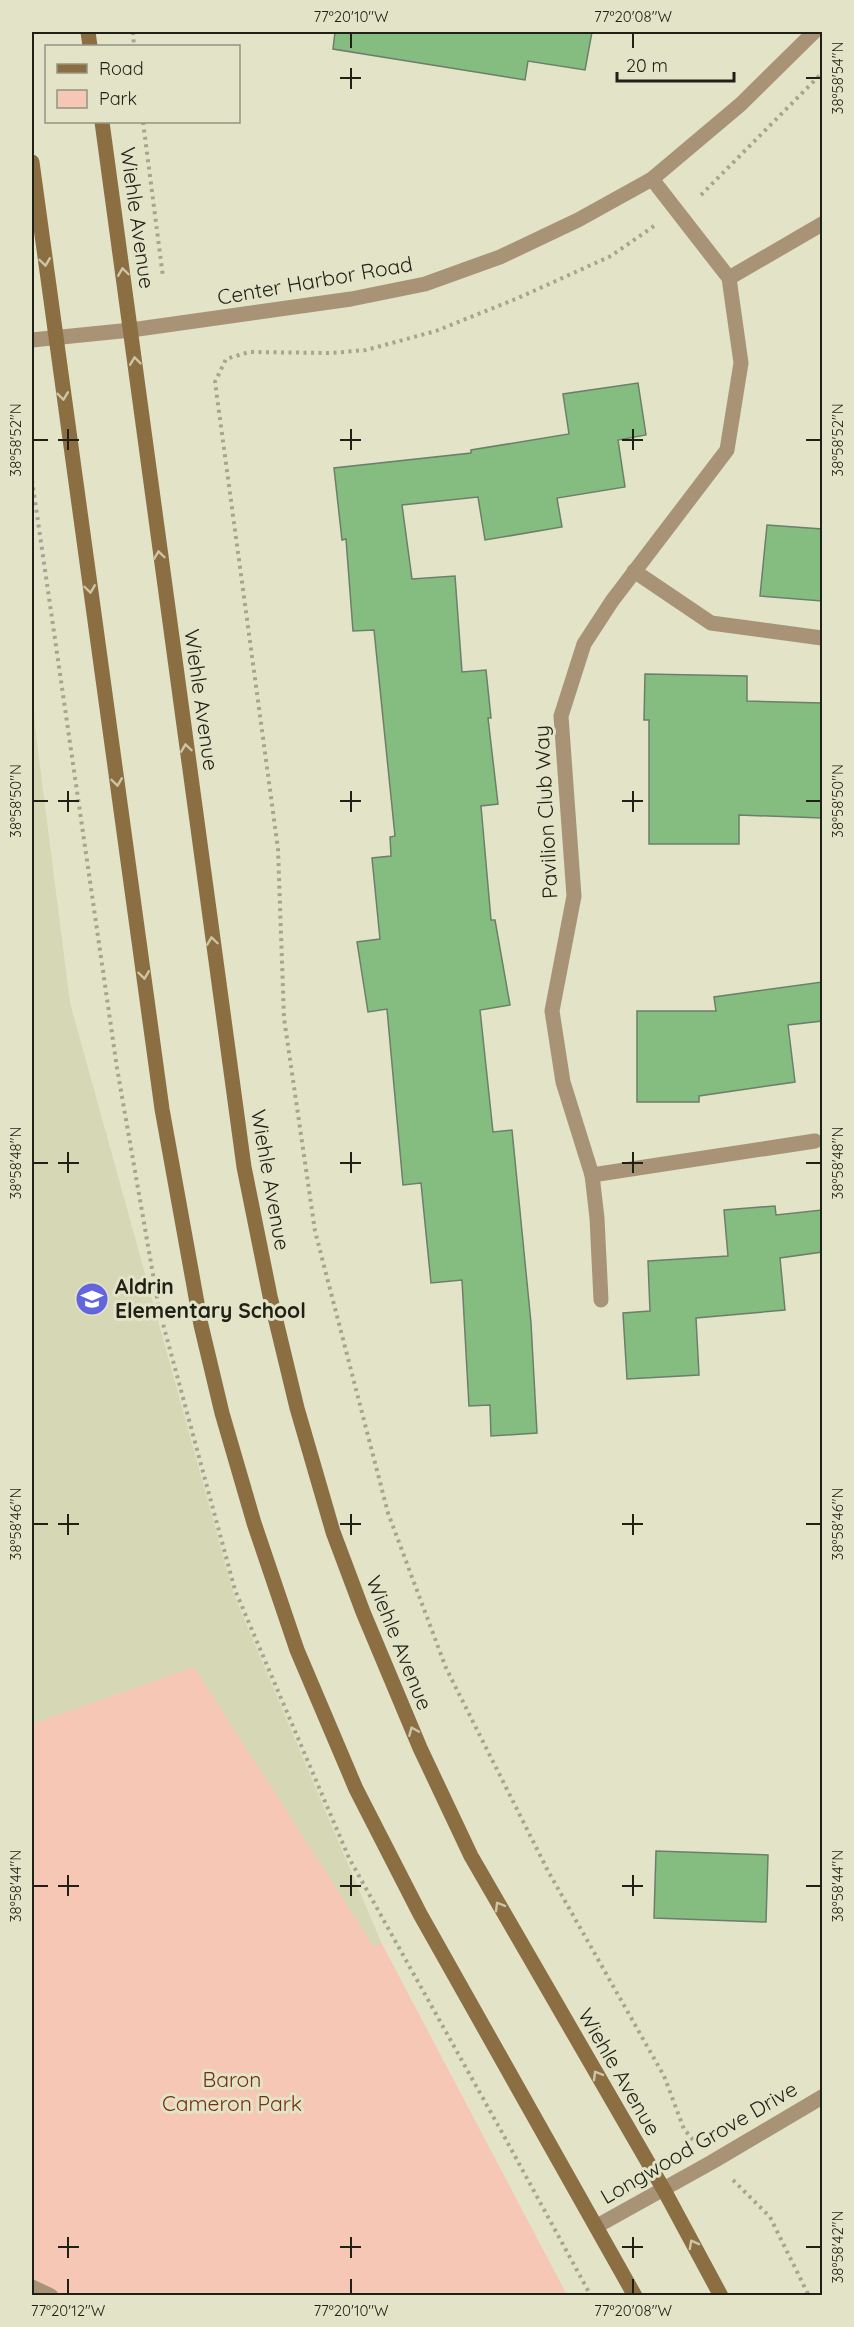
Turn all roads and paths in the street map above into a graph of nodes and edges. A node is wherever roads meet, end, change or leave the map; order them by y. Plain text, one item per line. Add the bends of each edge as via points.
1 (814, 32) edge
2 (822, 73) edge
3 (102, 123) edge
4 (143, 123) edge
5 (32, 162) edge
6 (652, 179) junction
7 (677, 210) junction
8 (822, 224) edge
9 (163, 277) dead end
10 (729, 278) junction
11 (131, 330) junction
12 (56, 338) junction
13 (32, 340) edge
14 (634, 571) junction
15 (822, 639) edge
16 (815, 1141) dead end
17 (592, 1175) junction
18 (602, 1299) dead end
19 (822, 2097) edge
20 (712, 2162) junction
21 (664, 2190) junction
22 (597, 2226) junction
23 (32, 2287) edge
24 (51, 2295) edge
25 (635, 2295) edge
26 (721, 2295) edge
27 (809, 2295) edge

1 - 6 street, Center Harbor Road via 741,104
2 - 7 path via 705,192
11 -> 3 main road, Wiehle Avenue
4 - 9 path
5 -> 12 main road
6 - 7 street, Pavilion Club Way
6 - 11 street, Center Harbor Road via 500,257 425,284 351,299
7 - 10 street, Pavilion Club Way
7 - 20 path via 611,256 436,331 366,350 249,352 226,359 216,382 278,849 284,1018 315,1231 388,1513 446,1668 548,1871 664,2076 684,2129
8 - 10 street
10 - 14 street, Pavilion Club Way via 741,363 727,450
11 - 12 street, Center Harbor Road
21 -> 11 main road, Wiehle Avenue via 471,1856 420,1749 333,1532 297,1407 244,1167
12 - 13 street, Center Harbor Road
12 -> 22 main road via 162,1109 201,1325 225,1424 297,1650 356,1790 420,1914
14 - 15 street via 711,623
14 - 17 street, Pavilion Club Way via 584,644 561,716 574,896 552,1011 563,1082
16 - 17 street
17 - 18 street, Pavilion Club Way
19 - 20 street, Longwood Grove Drive
20 - 21 street, Longwood Grove Drive
20 - 27 path via 770,2217
21 - 22 street, Longwood Grove Drive
26 -> 21 main road, Wiehle Avenue
22 - 25 main road
23 - 24 street

